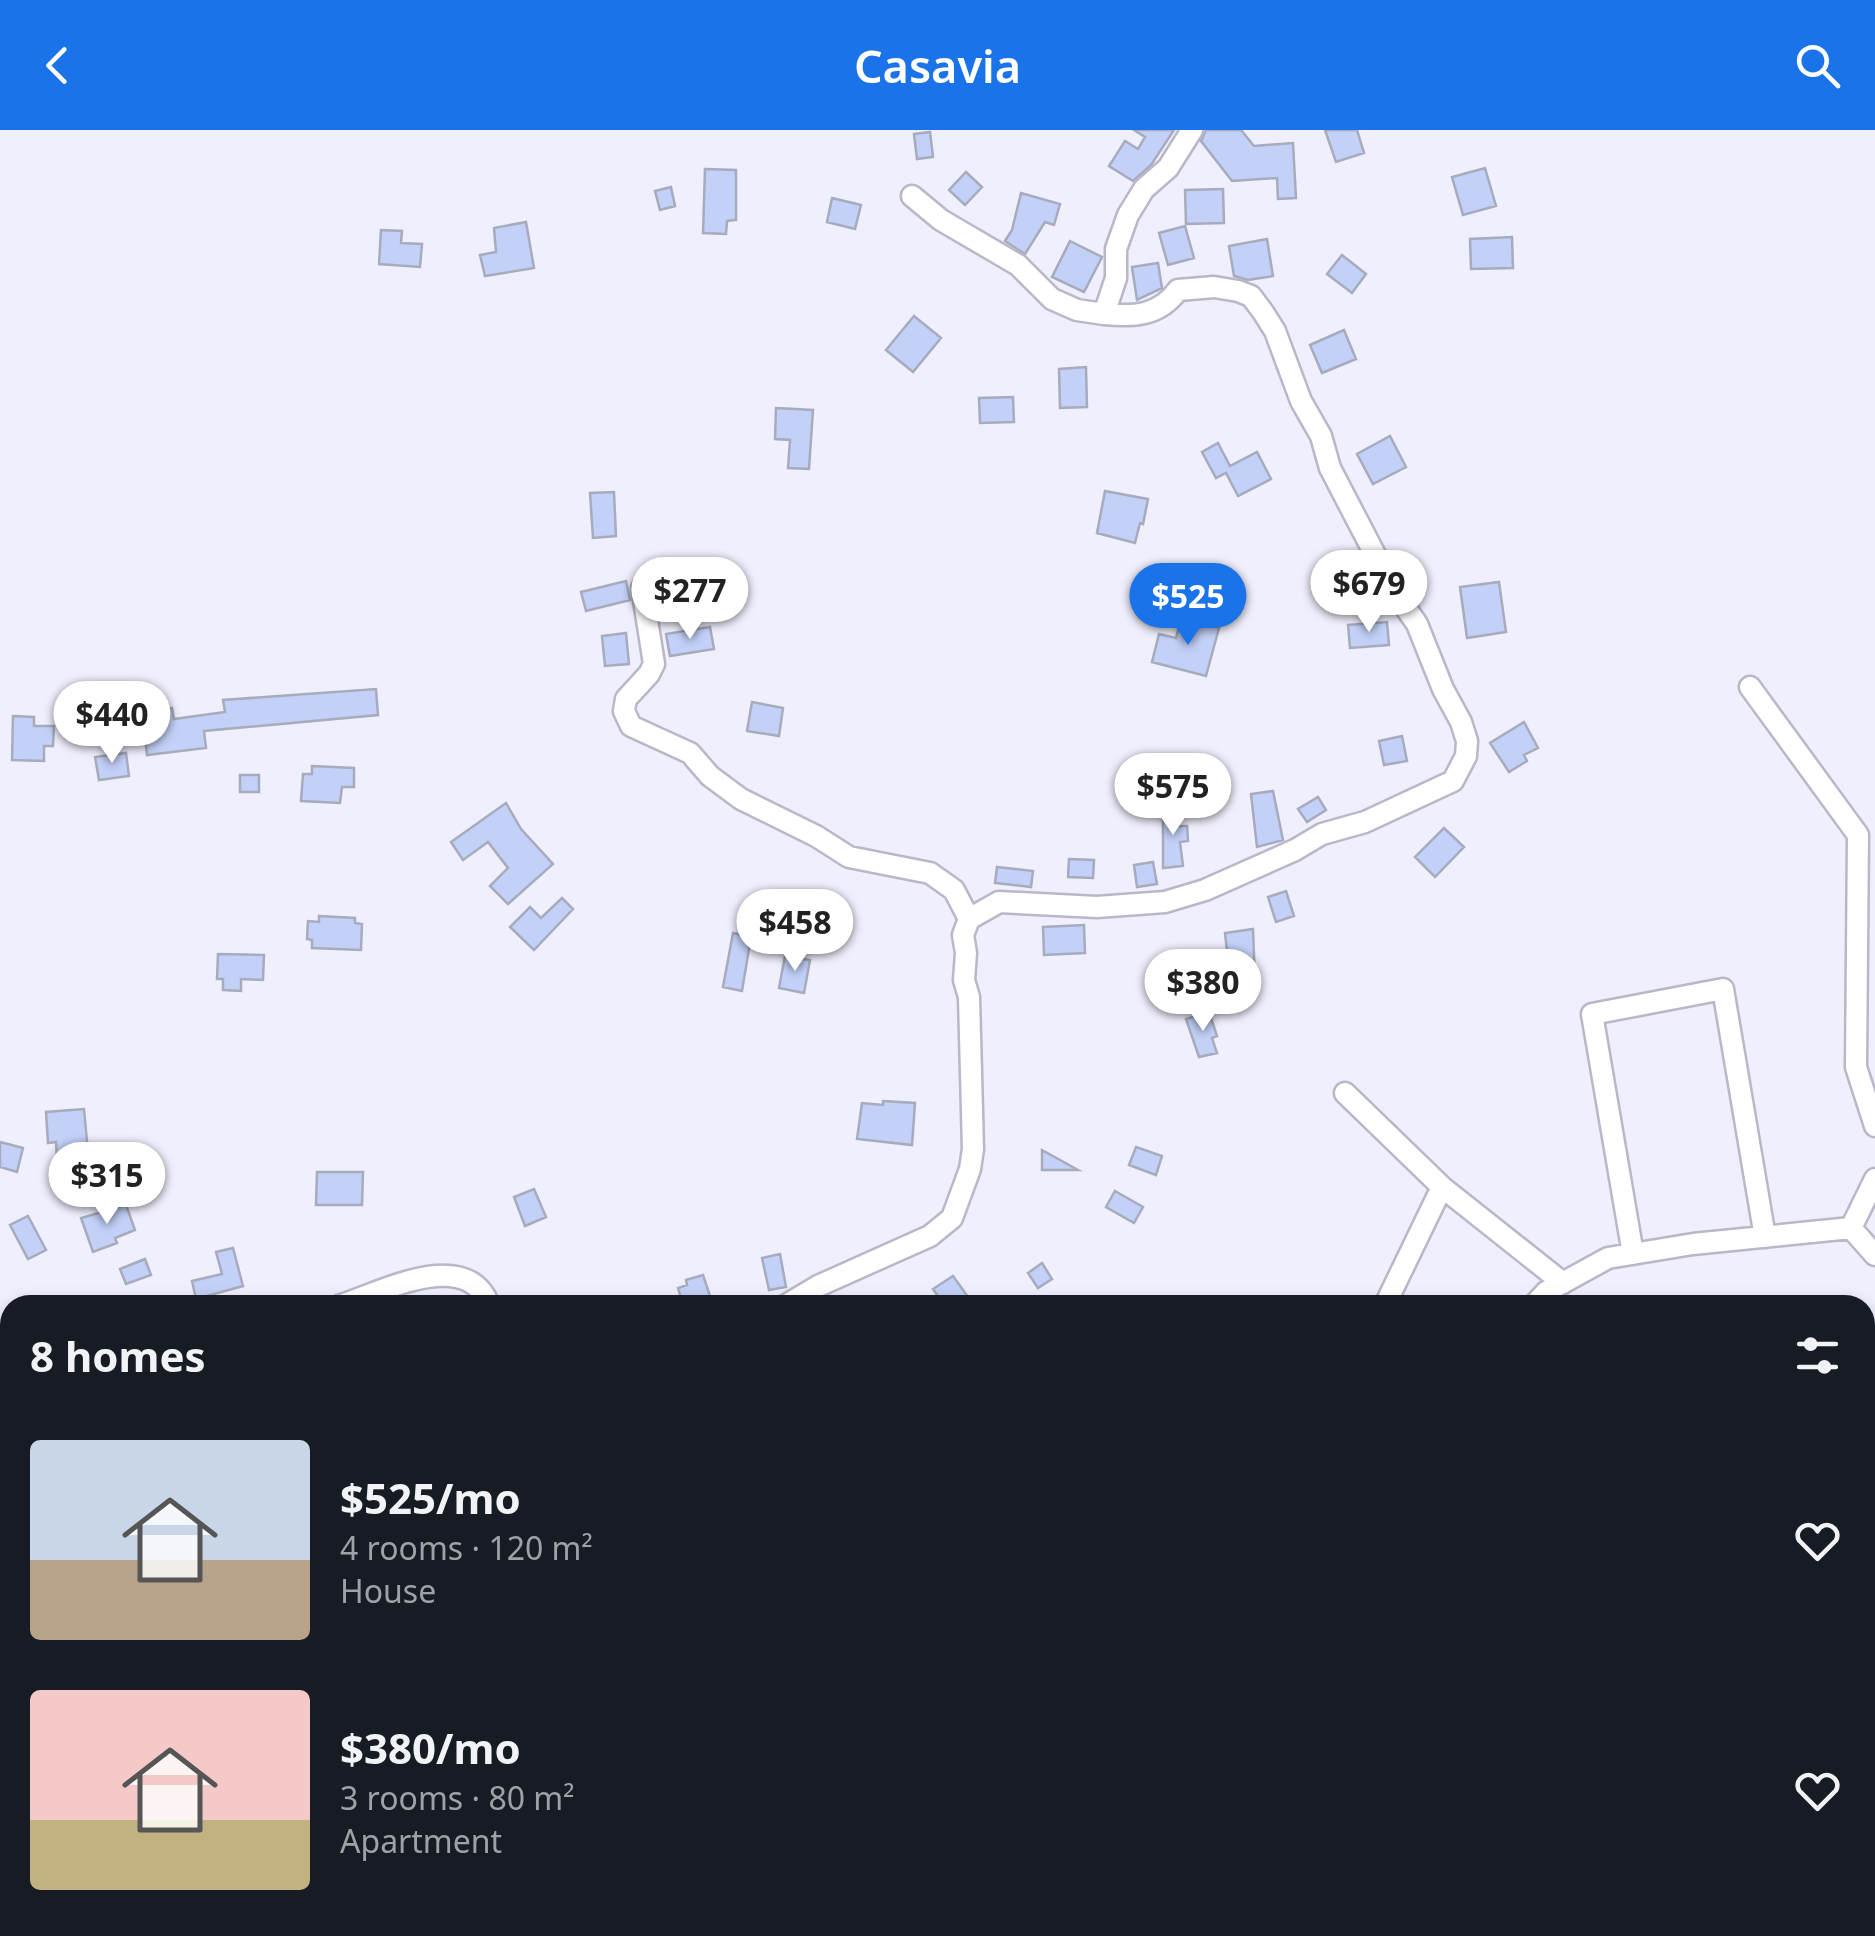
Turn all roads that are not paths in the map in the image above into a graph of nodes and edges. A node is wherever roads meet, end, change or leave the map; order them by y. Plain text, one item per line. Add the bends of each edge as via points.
1 (1192, 130) edge
2 (912, 196) dead end
3 (1104, 314) junction
4 (642, 588) dead end
5 (1750, 687) dead end
6 (969, 919) junction
7 (1345, 1093) dead end
8 (1875, 1126) edge
9 (1875, 1179) edge
10 (1442, 1187) junction
11 (1851, 1228) junction
12 (1764, 1237) junction
13 (1634, 1254) junction
14 (1875, 1255) edge
15 (1563, 1283) junction
16 (370, 1295) edge
17 (485, 1295) edge
18 (807, 1295) edge
19 (1390, 1295) edge
20 (1543, 1295) edge

1 - 3 street via 1128,215
2 - 3 street via 1018,265 1052,300
3 - 6 street via 1154,311 1178,290 1214,287 1251,296 1275,331 1330,468 1417,624 1461,722 1466,756 1453,781 1205,890 1165,902 1097,907 999,902
4 - 6 street via 654,664 626,699 632,726 690,753 742,799 848,857 930,873 954,890
5 - 8 street via 1858,834 1856,1066
6 - 18 street via 962,934 973,1149 952,1218 930,1236
7 - 10 street
9 - 11 street
10 - 15 street
10 - 19 street
11 - 12 street
11 - 14 street
12 - 13 street
12 - 13 street via 1723,989 1592,1014
13 - 15 street via 1608,1258
15 - 20 street
16 - 17 street via 428,1274 458,1276

